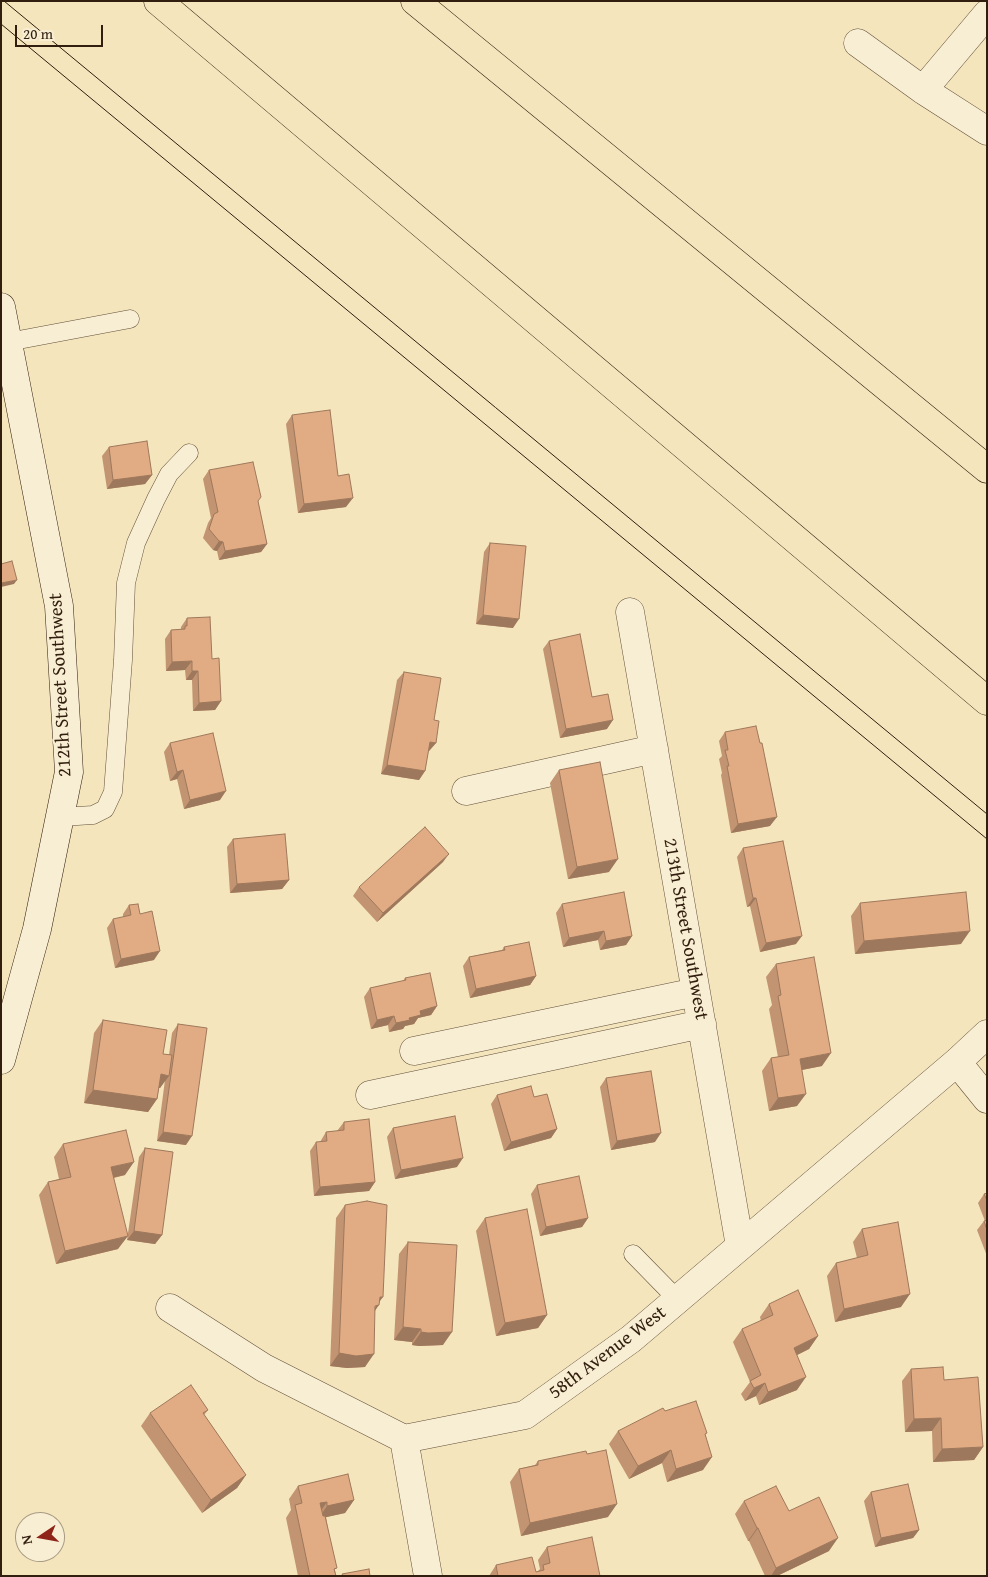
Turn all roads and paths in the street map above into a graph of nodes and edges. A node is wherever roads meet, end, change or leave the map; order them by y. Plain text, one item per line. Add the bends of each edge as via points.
1 (158, 1) edge
2 (415, 1) edge
3 (987, 14) edge
4 (858, 43) dead end
5 (923, 90) junction
6 (987, 132) edge
7 (1, 307) edge
8 (130, 318) dead end
9 (8, 342) junction
10 (189, 453) dead end
11 (987, 469) edge
12 (630, 612) dead end
13 (987, 701) edge
14 (654, 748) junction
15 (466, 791) dead end
16 (60, 817) junction
17 (696, 992) junction
18 (702, 1024) junction
19 (987, 1034) edge
20 (414, 1051) dead end
21 (1, 1060) edge
22 (957, 1062) junction
23 (370, 1095) dead end
24 (987, 1100) edge
25 (740, 1246) junction
26 (633, 1254) dead end
27 (678, 1300) junction
28 (170, 1308) dead end
29 (404, 1439) junction
30 (428, 1576) edge

1 - 13 highway
2 - 11 highway
3 - 5 street
4 - 5 street
5 - 6 street
7 - 9 street, 212th Street Southwest
8 - 9 lane
9 - 16 street, 212th Street Southwest via 59,606 69,772
10 - 16 lane via 169,474 156,499 136,542 126,583 113,792 105,809 93,815
12 - 14 street, 213th Street Southwest
14 - 15 street
14 - 17 street, 213th Street Southwest
16 - 21 street, 212th Street Southwest via 37,929
17 - 18 street, 213th Street Southwest
17 - 20 street
18 - 23 street
18 - 25 street, 213th Street Southwest
19 - 22 street, 58th Avenue West
22 - 24 street
22 - 25 street, 58th Avenue West
25 - 27 street, 58th Avenue West
26 - 27 lane
27 - 29 street, 58th Avenue West via 631,1339 525,1415
28 - 29 street via 264,1368
29 - 30 street

